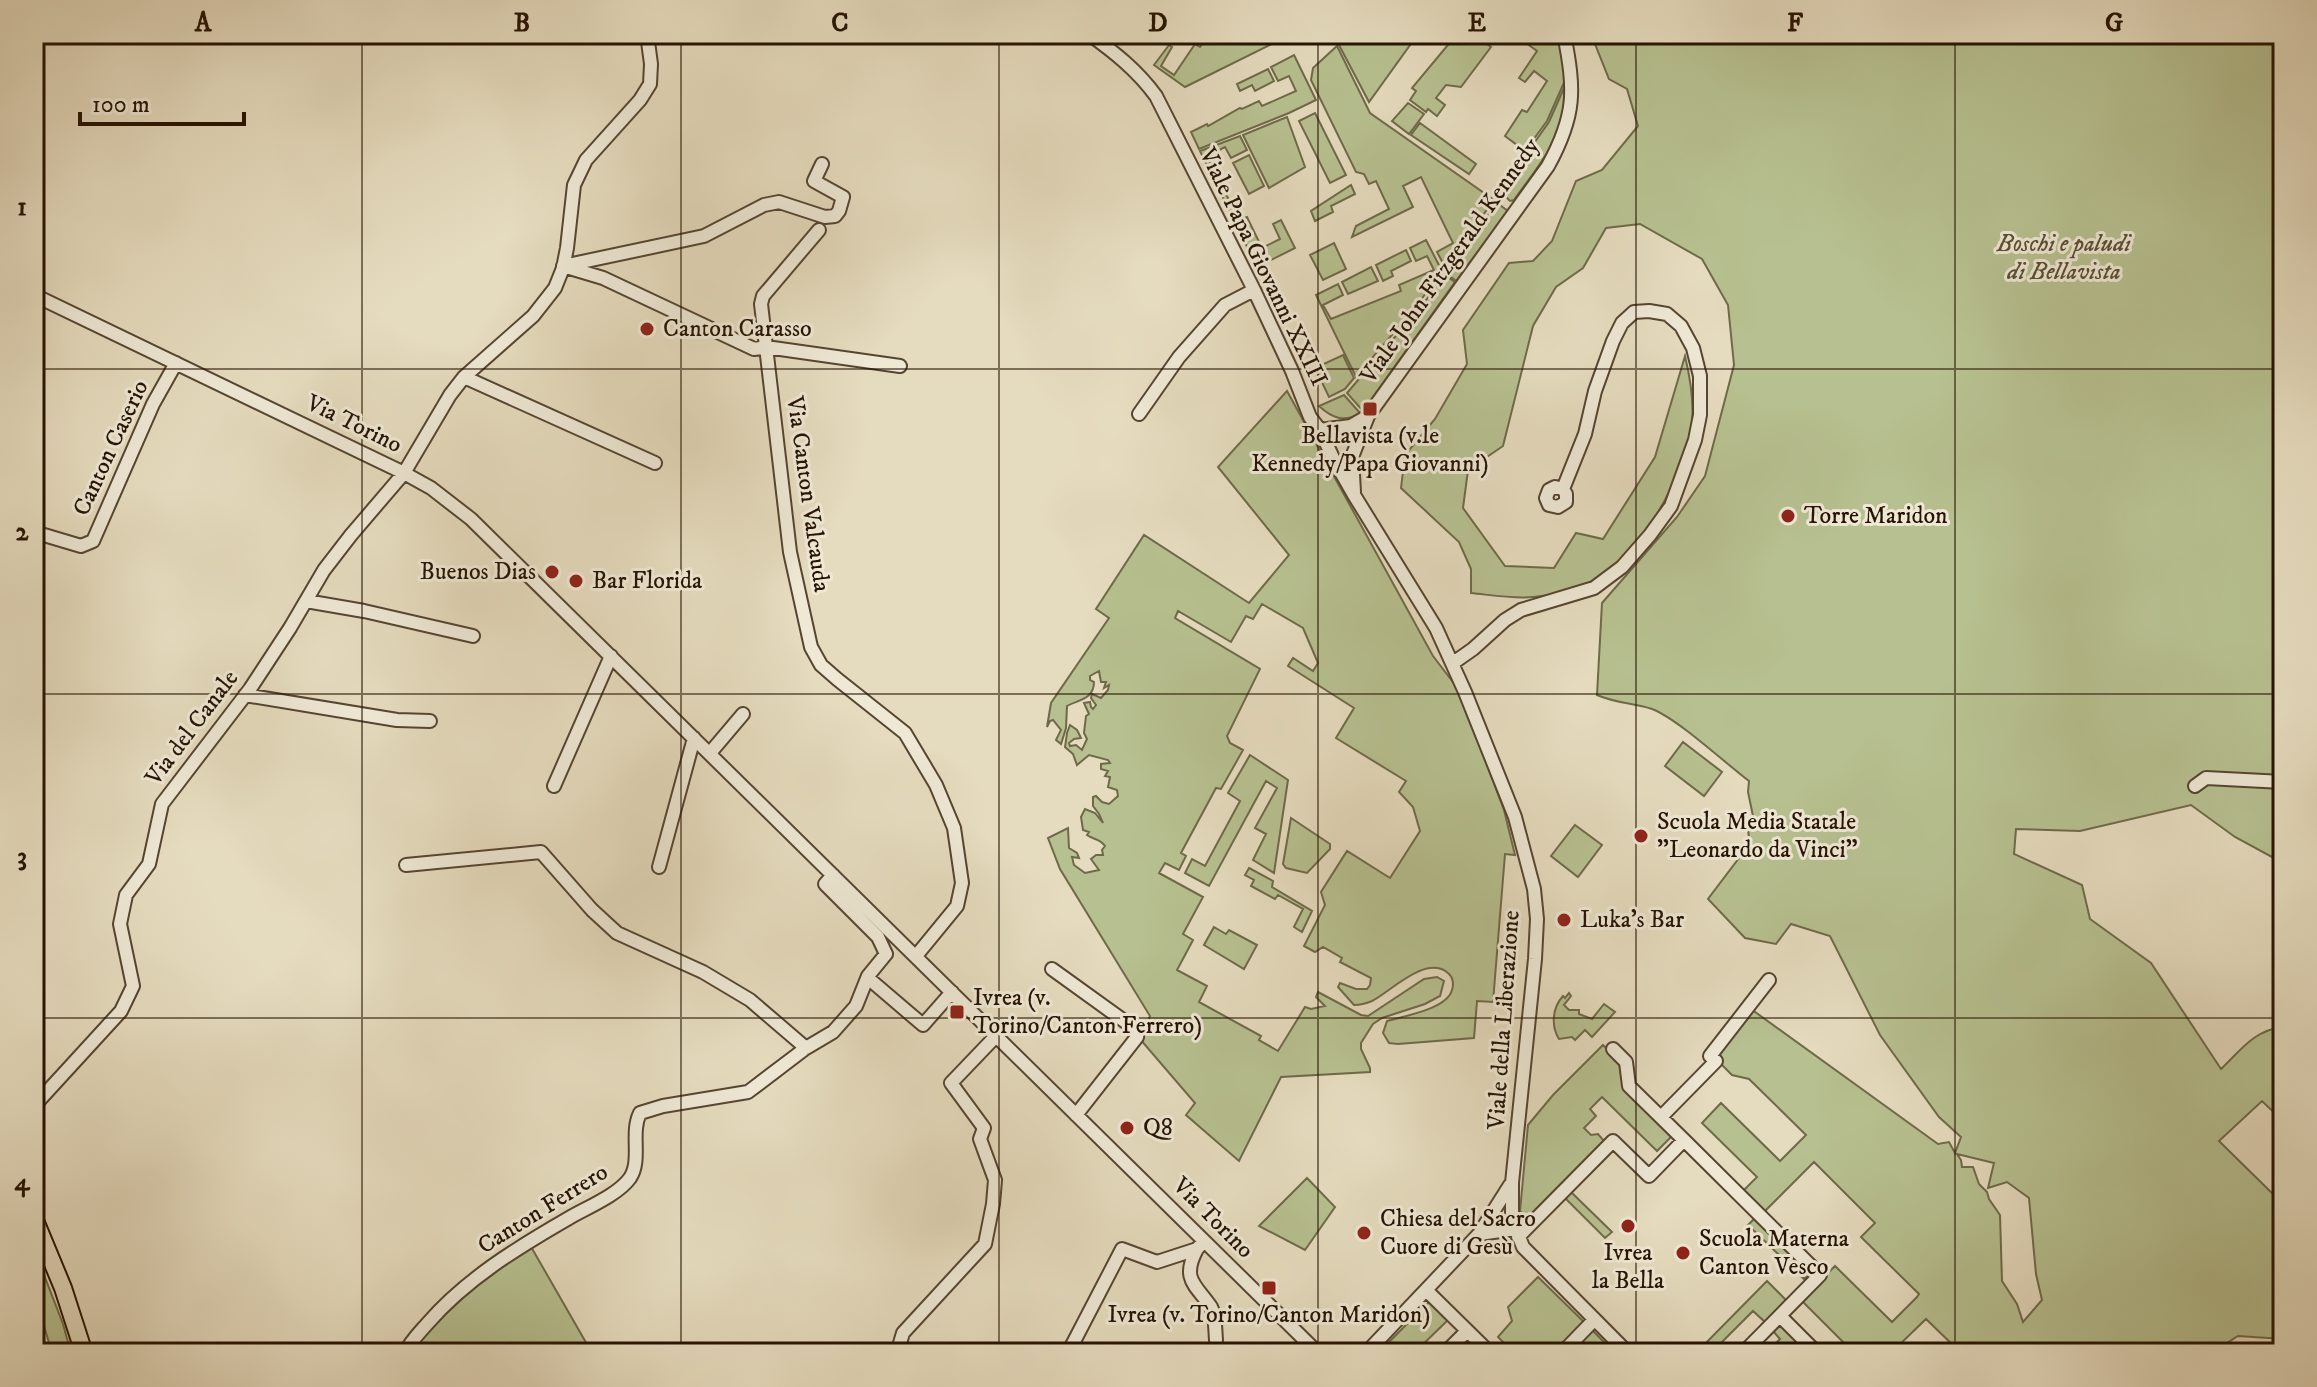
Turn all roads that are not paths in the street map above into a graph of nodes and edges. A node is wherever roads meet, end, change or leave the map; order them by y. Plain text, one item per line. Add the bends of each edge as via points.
1 (647, 34) edge
2 (1089, 34) edge
3 (1564, 34) edge
4 (822, 164) dead end
5 (819, 230) dead end
6 (563, 266) junction
7 (1254, 290) junction
8 (34, 295) edge
9 (766, 347) junction
10 (176, 363) junction
11 (900, 366) dead end
12 (464, 377) junction
13 (1139, 414) dead end
14 (1368, 416) junction
15 (1320, 430) junction
16 (655, 463) dead end
17 (404, 473) junction
18 (1563, 489) dead end
19 (1354, 495) junction
20 (34, 532) edge
21 (1379, 535) joint
22 (306, 601) junction
23 (473, 636) dead end
24 (611, 656) junction
25 (1453, 663) junction
26 (245, 695) junction
27 (743, 714) dead end
28 (430, 721) dead end
29 (694, 738) junction
30 (710, 753) junction
31 (2283, 782) edge
32 (554, 786) dead end
33 (2195, 786) dead end
34 (406, 865) dead end
35 (659, 867) dead end
36 (833, 875) junction
37 (916, 956) junction
38 (1052, 969) dead end
39 (868, 978) junction
40 (1769, 980) dead end
41 (952, 992) junction
42 (996, 1036) junction
43 (806, 1048) junction
44 (1613, 1049) dead end
45 (34, 1106) edge
46 (1076, 1115) junction
47 (1661, 1117) junction
48 (1684, 1140) junction
49 (1512, 1183) junction
50 (34, 1218) edge
51 (1516, 1233) junction
52 (1479, 1234) junction
53 (1200, 1245) junction
54 (1426, 1290) junction
55 (1780, 1316) junction
56 (1594, 1320) junction
57 (1467, 1331) junction
58 (1216, 1340) dead end
59 (84, 1353) edge
60 (405, 1353) edge
61 (899, 1353) edge
62 (1068, 1353) edge
63 (1318, 1353) edge
64 (1366, 1353) edge
65 (1445, 1353) edge
66 (1490, 1353) edge
67 (1562, 1353) edge
68 (1628, 1353) edge
69 (1743, 1353) edge
70 (1817, 1353) edge

1 - 6 street via 650,84 586,160 574,185
2 - 7 street, Viale Papa Giovanni XXIII via 1143,78 1156,96
3 - 14 street, Viale John Fitzgerald Kennedy via 1573,99 1558,147
4 - 6 street via 814,181 843,197 835,216 779,202 704,236
5 - 9 street, Via Canton Valcauda via 763,296
6 - 9 street via 603,278 754,349
6 - 12 street via 555,288 533,316
7 - 13 street via 1225,305
7 - 15 street, Viale Papa Giovanni XXIII
8 - 10 street, Via Torino
9 - 11 street
9 - 37 street, Via Canton Valcauda via 790,552 811,647 821,665 905,733 954,828 962,883 957,906
10 - 17 street, Via Torino
10 - 20 street, Canton Caserio via 93,541 81,546
12 - 16 street
12 - 17 street
14 - 15 street, Viale John Fitzgerald Kennedy via 1351,426
14 - 19 street, Viale John Fitzgerald Kennedy via 1352,457
15 - 19 street, Viale Papa Giovanni XXIII
17 - 22 street, Via del Canale via 324,570
17 - 24 street, Via Torino via 471,519
18 - 25 street via 1622,323 1634,312 1667,314 1693,348 1700,376 1695,440 1671,506 1622,567 1594,588 1521,610
19 - 21 street, Viale Papa Giovanni XXIII
21 - 25 street, Viale della Liberazione
22 - 23 street
22 - 26 street, Via del Canale
24 - 29 street, Via Torino
24 - 32 street
25 - 49 street, Viale della Liberazione via 1515,817 1534,889 1535,959
26 - 28 street
26 - 45 street, Via del Canale via 162,804 149,864 126,895 120,924 133,986 121,1011
27 - 30 street
29 - 30 street, Via Torino
29 - 35 street
30 - 36 street, Via Torino
31 - 33 street via 2206,778
34 - 43 street via 541,852 617,933 750,1000
36 - 37 street, Via Torino
36 - 39 street, Canton Ferrero via 825,884 829,890 878,937 886,954
37 - 41 street, Via Torino
38 - 46 street via 1138,1031
39 - 41 street via 923,1025
39 - 43 street, Canton Ferrero via 856,1006 833,1032
40 - 47 street via 1710,1056 1716,1061
41 - 42 street, Via Torino
42 - 46 street, Via Torino
42 - 61 street via 951,1083 984,1128 980,1139 995,1180 985,1244 903,1333
43 - 60 street, Canton Ferrero via 748,1092 640,1113 635,1122 634,1171 627,1182 461,1289
44 - 47 street via 1626,1062 1629,1086
46 - 53 street, Via Torino
47 - 48 street
48 - 51 street via 1649,1176 1613,1141
48 - 55 street via 1820,1275
49 - 51 street, Viale della Liberazione
49 - 52 street
50 - 59 main road
51 - 52 street
51 - 56 street via 1532,1258
52 - 54 street
53 - 58 street via 1189,1276 1213,1310
53 - 62 street via 1157,1262 1122,1249
53 - 63 street, Via Torino
54 - 57 street
54 - 64 street
55 - 69 street
55 - 70 street
56 - 67 street
56 - 68 street
57 - 65 street
57 - 66 street

